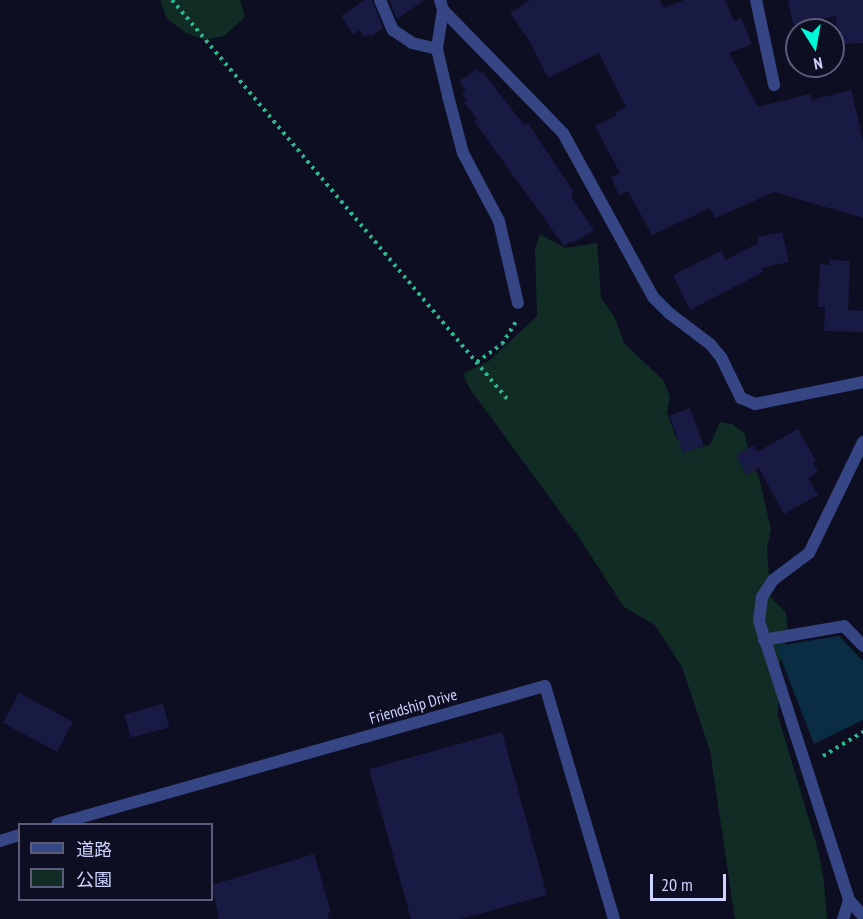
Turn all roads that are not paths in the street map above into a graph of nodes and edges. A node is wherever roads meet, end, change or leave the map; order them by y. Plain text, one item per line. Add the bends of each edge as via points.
1 (380, 0) edge
2 (756, 0) edge
3 (441, 5) edge
4 (438, 49) junction
5 (774, 85) dead end
6 (518, 303) road end
7 (863, 382) edge
8 (863, 442) edge
9 (764, 640) junction
10 (863, 646) edge
11 (64, 823) edge
12 (18, 836) edge
13 (0, 841) edge
14 (849, 900) junction
15 (863, 916) edge
16 (614, 919) edge
17 (843, 919) edge

1 - 4 street via 393,30 412,43
2 - 5 street
3 - 4 street
3 - 7 street via 563,133 653,297 710,344 721,357 741,398 755,404
4 - 6 street via 463,153 499,221
8 - 9 street via 810,553 773,580 762,597 759,621
9 - 10 street via 844,626
9 - 14 street
11 - 16 street, Friendship Drive via 545,686
12 - 13 street
14 - 15 street
14 - 17 street

